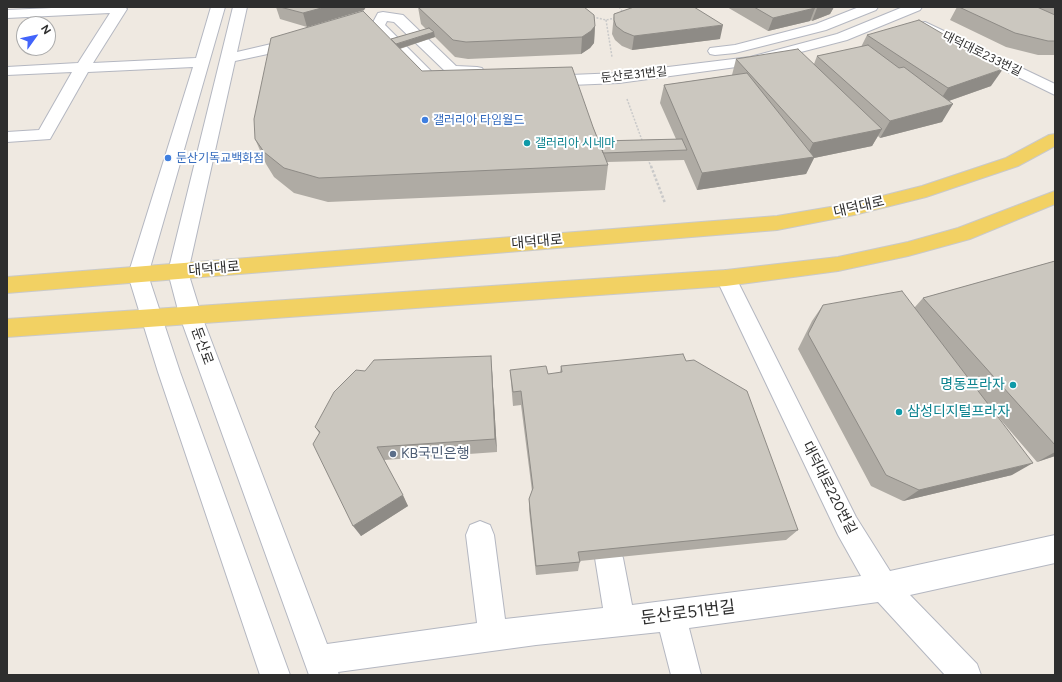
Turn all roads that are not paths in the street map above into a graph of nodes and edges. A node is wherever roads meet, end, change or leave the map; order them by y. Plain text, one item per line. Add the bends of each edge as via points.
1 (218, 7) edge
2 (240, 7) edge
3 (871, 7) edge
4 (915, 7) edge
5 (406, 9) dead end
6 (894, 10) edge
7 (379, 11) edge
8 (7, 14) edge
9 (368, 20) edge
10 (309, 38) edge
11 (705, 53) dead end
12 (227, 58) junction
13 (614, 61) road end
14 (202, 62) junction
15 (83, 67) junction
16 (492, 70) edge
17 (7, 71) edge
18 (604, 78) junction
19 (432, 81) junction
20 (480, 84) edge
21 (1055, 90) edge
22 (571, 94) edge
23 (443, 95) edge
24 (7, 137) edge
25 (1055, 140) edge
26 (1055, 197) edge
27 (178, 272) junction
28 (138, 275) junction
29 (726, 278) junction
30 (7, 285) edge
31 (190, 314) junction
32 (151, 318) junction
33 (7, 328) edge
34 (480, 535) dead end
35 (1055, 549) edge
36 (609, 558) edge
37 (883, 586) junction
38 (672, 616) junction
39 (620, 621) junction
40 (492, 636) junction
41 (321, 668) edge
42 (270, 673) edge
43 (686, 675) edge
44 (966, 675) edge

1 - 14 street
2 - 12 street, 둔산로
3 - 11 street via 820,27 735,49
4 - 6 street, 둔산로31번길
5 - 7 street
6 - 18 street, 둔산로31번길 via 842,37 751,61
6 - 21 street, 대덕대로233번길
7 - 9 street
7 - 16 street via 398,18 452,70
7 - 19 street via 378,26
8 - 15 street via 120,9
10 - 12 street
12 - 27 street, 둔산로
13 - 18 street, 둔산로31번길 via 536,75
14 - 15 street
14 - 28 street
15 - 17 street
15 - 24 street via 44,135
18 - 22 street via 584,92
19 - 20 street
19 - 23 street
25 - 27 main road, 대덕대로 via 1012,162 926,191 854,210 777,223
26 - 29 main road via 963,234 908,249 838,264
27 - 28 main road, 대덕대로
27 - 31 street, 둔산로
28 - 30 main road, 대덕대로
28 - 32 street
29 - 31 main road
29 - 37 street, 대덕대로220번길 via 847,526
31 - 32 main road
31 - 41 street, 둔산로
32 - 33 main road
32 - 42 street
34 - 40 street
35 - 37 street, 둔산로51번길
36 - 39 street
37 - 38 street, 둔산로51번길
37 - 44 street, 대덕대로220번길
38 - 39 street, 둔산로51번길
38 - 43 street
39 - 40 street, 둔산로51번길
40 - 41 street, 둔산로51번길

